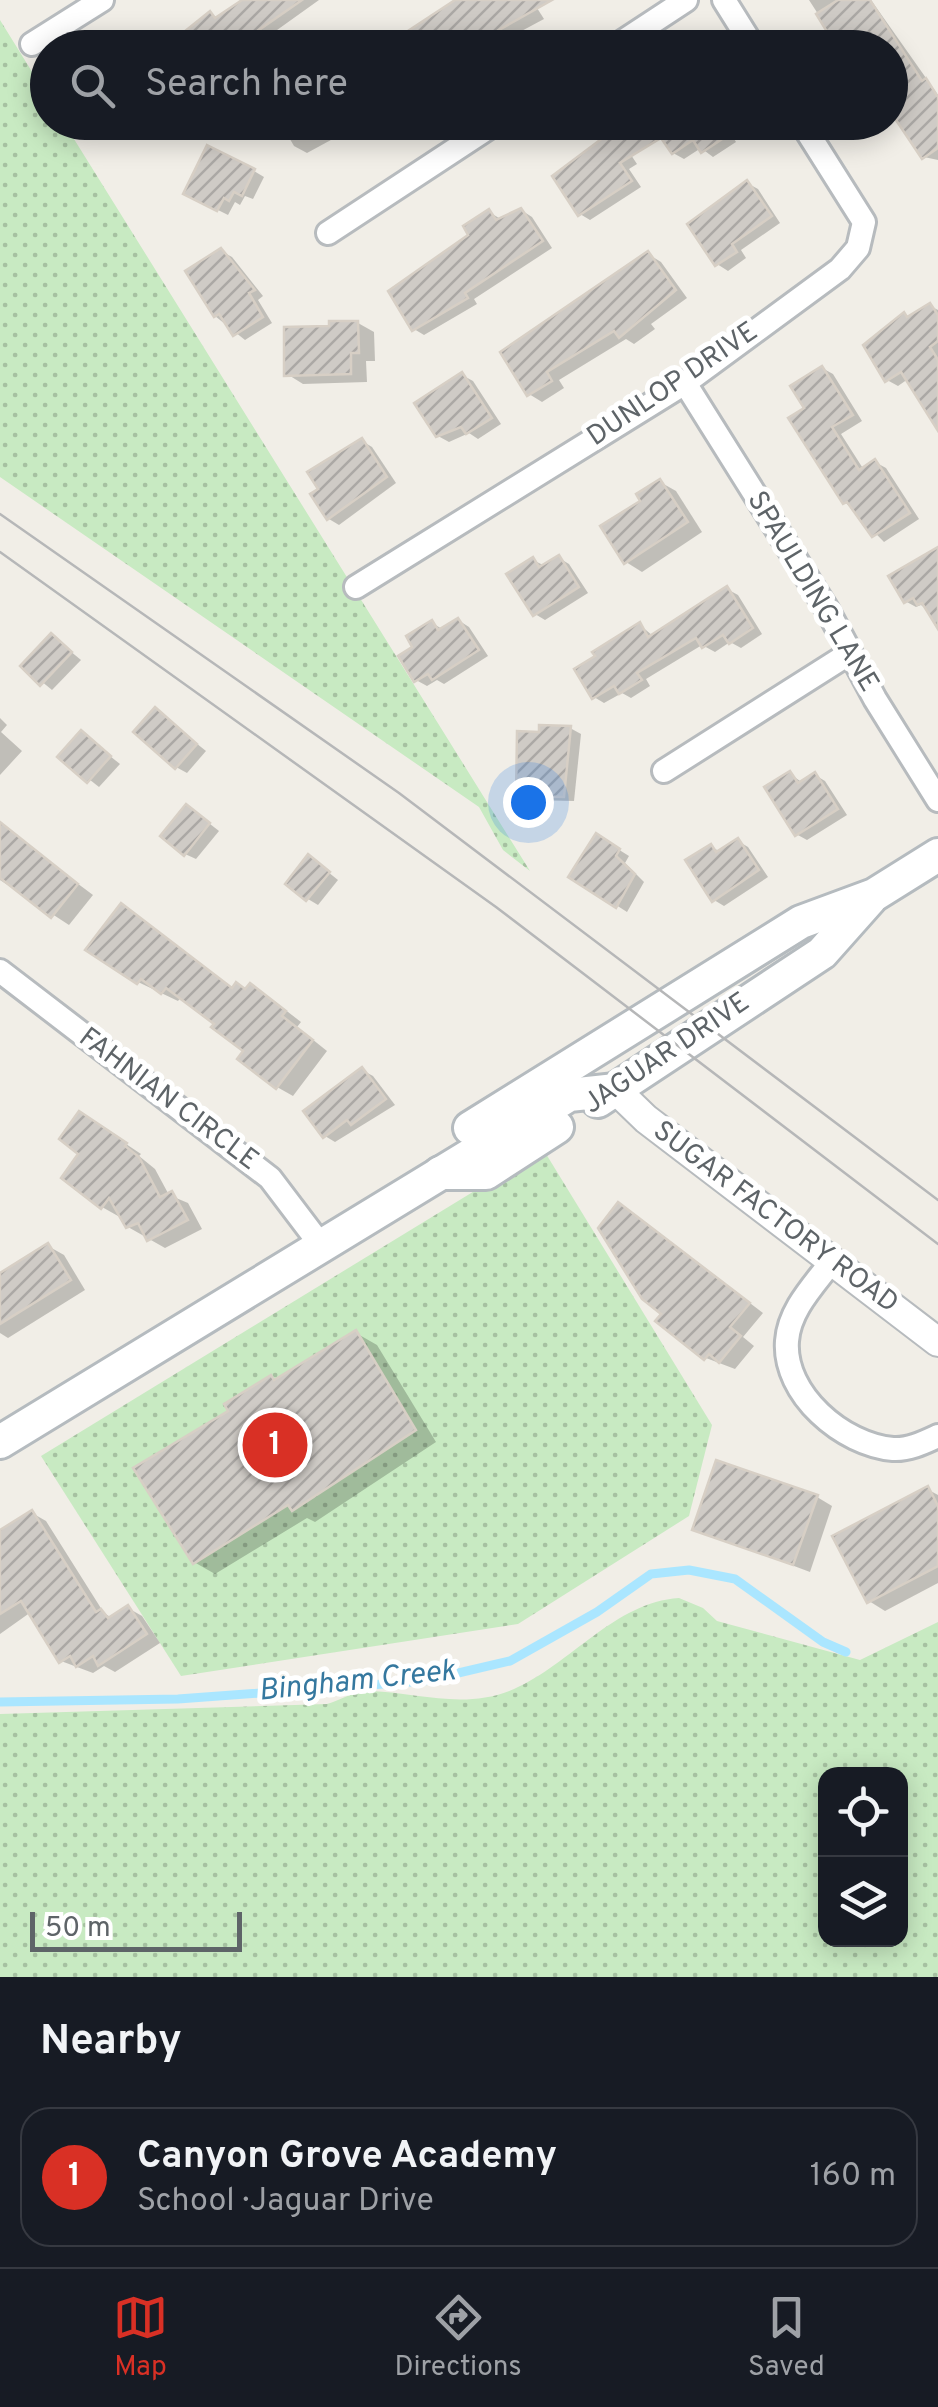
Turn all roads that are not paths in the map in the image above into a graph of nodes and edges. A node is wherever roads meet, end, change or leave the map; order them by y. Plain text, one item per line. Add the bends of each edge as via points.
1 (102, 0) edge
2 (686, 0) edge
3 (724, 0) edge
4 (54, 30) edge
5 (640, 30) edge
6 (743, 30) edge
7 (469, 140) edge
8 (812, 140) edge
9 (328, 232) dead end
10 (685, 384) junction
11 (356, 587) dead end
12 (850, 654) junction
13 (664, 772) dead end
14 (938, 800) edge
15 (938, 855) edge
16 (874, 895) junction
17 (0, 971) edge
18 (616, 1090) junction
19 (440, 1173) junction
20 (320, 1244) junction
21 (832, 1260) junction
22 (938, 1342) edge
23 (938, 1436) edge
24 (0, 1442) edge

1 - 4 street
2 - 5 street
3 - 6 street
7 - 9 street
8 - 10 street, DUNLOP DRIVE via 864,222 858,248 840,269
10 - 11 street, DUNLOP DRIVE
10 - 12 street, SPAULDING LANE
12 - 13 street
12 - 14 street, SPAULDING LANE
15 - 16 main road, JAGUAR DRIVE
16 - 18 main road, JAGUAR DRIVE via 822,953
16 - 19 main road, JAGUAR DRIVE via 801,922 464,1132
17 - 20 street, FAHNIAN CIRCLE via 270,1178
18 - 19 main road via 569,1095
18 - 21 street, SUGAR FACTORY ROAD
19 - 20 main road, JAGUAR DRIVE
20 - 24 main road, JAGUAR DRIVE
21 - 22 street, SUGAR FACTORY ROAD
21 - 23 street via 789,1326 793,1378 832,1424 873,1444 895,1450

